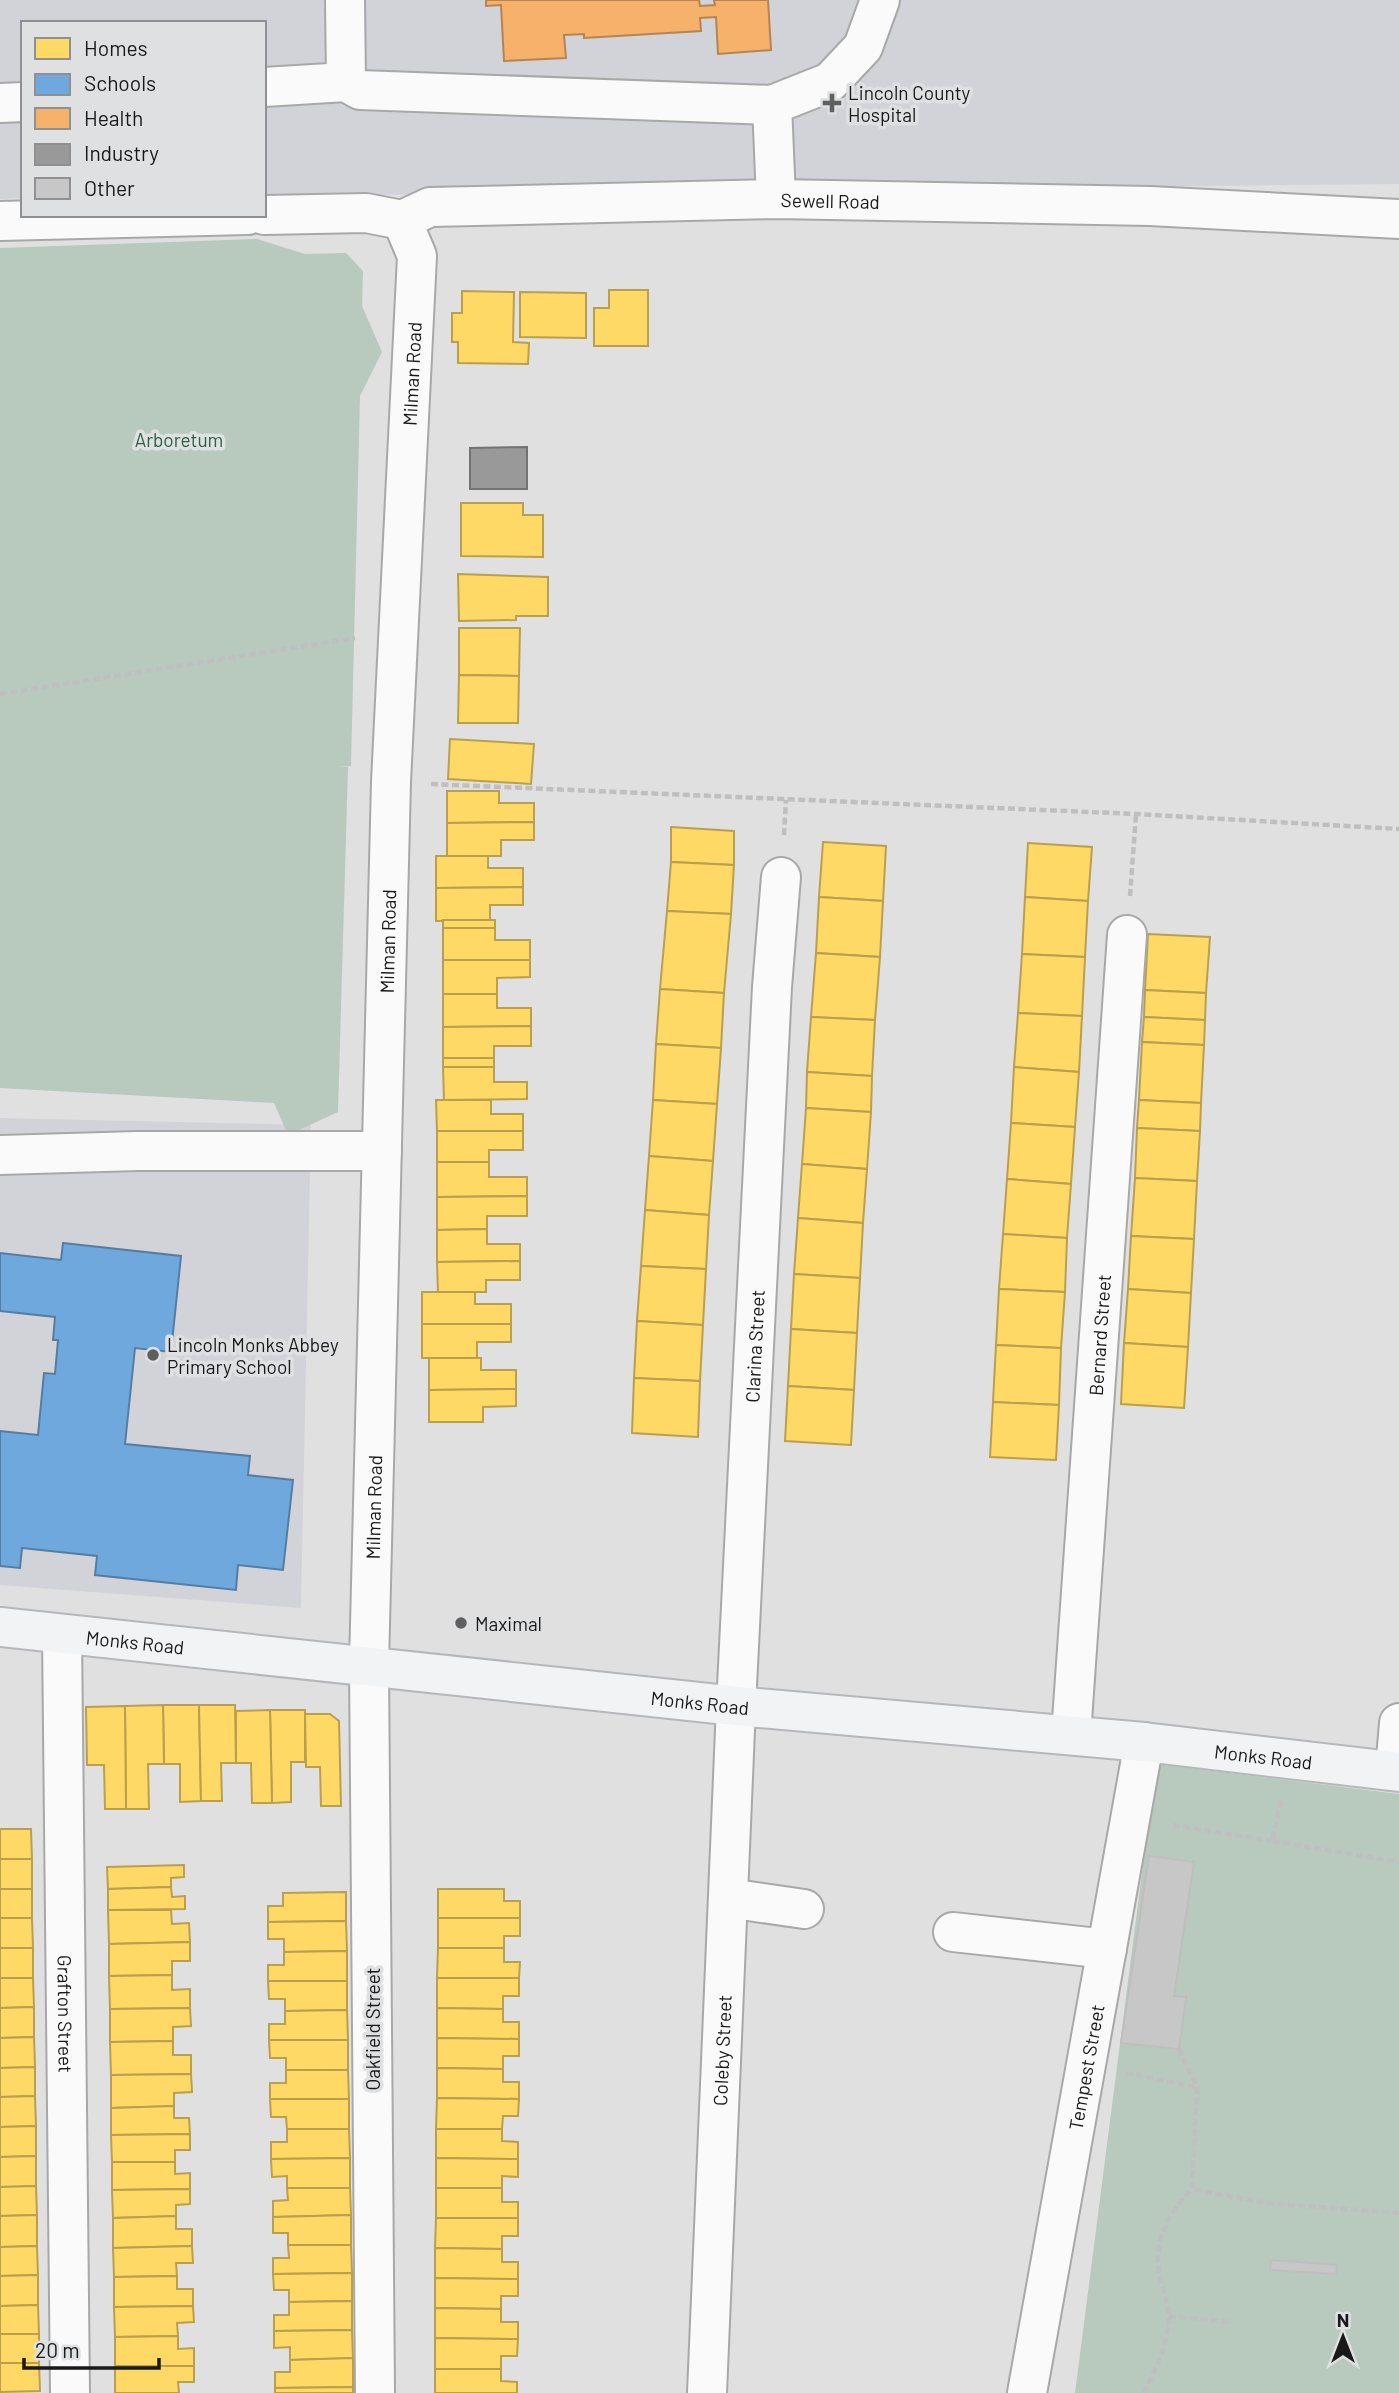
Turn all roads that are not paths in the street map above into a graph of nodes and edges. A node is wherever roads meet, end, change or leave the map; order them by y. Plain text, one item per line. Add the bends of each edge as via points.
1 (345, 0) edge
2 (880, 0) edge
3 (346, 82) junction
4 (266, 87) edge
5 (21, 102) edge
6 (0, 103) edge
7 (772, 105) junction
8 (776, 199) junction
9 (266, 215) edge
10 (165, 217) edge
11 (1399, 219) edge
12 (402, 220) junction
13 (0, 221) edge
14 (781, 877) dead end
15 (1127, 935) road end
16 (383, 1151) junction
17 (0, 1155) edge
18 (0, 1627) edge
19 (62, 1634) junction
20 (369, 1665) junction
21 (736, 1706) junction
22 (1399, 1723) edge
23 (1071, 1735) junction
24 (1144, 1742) junction
25 (1397, 1771) edge
26 (728, 1898) junction
27 (804, 1909) dead end
28 (953, 1932) dead end
29 (1107, 1949) junction
30 (70, 2393) edge
31 (375, 2393) edge
32 (708, 2393) edge
33 (1027, 2393) edge

1 - 3 street
2 - 7 street via 863,47 830,82
3 - 4 street
3 - 7 street via 360,90
5 - 6 street
7 - 8 street
8 - 11 street, Sewell Road via 1150,206
8 - 12 street, Sewell Road via 430,207
9 - 12 street via 366,212
10 - 13 street
12 - 16 street, Milman Road via 417,256 391,782
14 - 21 street, Clarina Street
15 - 23 street, Bernard Street
16 - 17 street
16 - 20 street, Milman Road
18 - 19 main road, Monks Road
19 - 20 main road, Monks Road
19 - 30 street, Grafton Street
20 - 21 main road, Monks Road
20 - 31 street, Oakfield Street
21 - 23 main road, Monks Road
21 - 26 street, Coleby Street
22 - 25 street
23 - 24 main road, Monks Road
24 - 25 main road, Monks Road
24 - 29 street, Tempest Street
26 - 27 street
26 - 32 street, Coleby Street
28 - 29 street
29 - 33 street, Tempest Street

